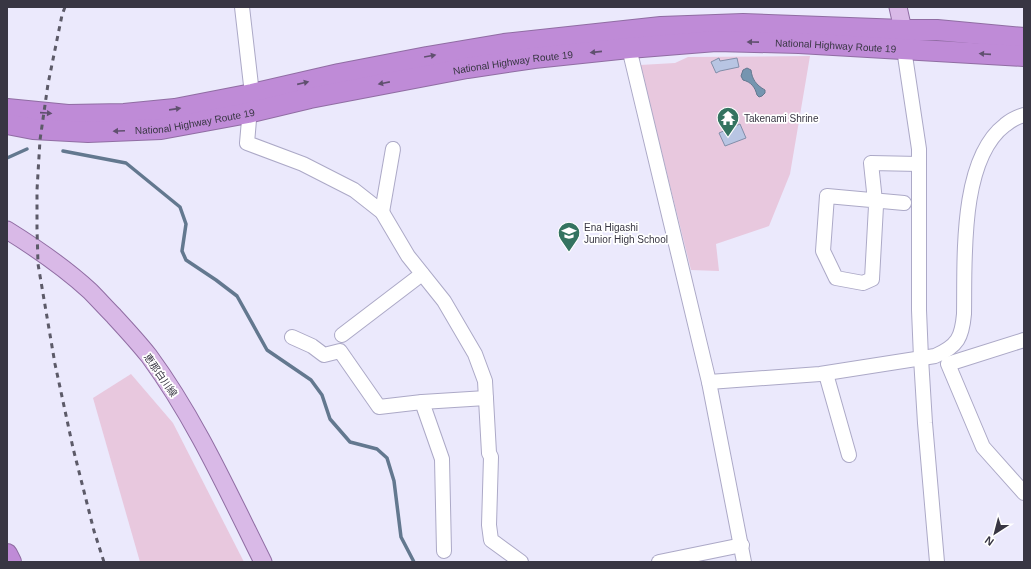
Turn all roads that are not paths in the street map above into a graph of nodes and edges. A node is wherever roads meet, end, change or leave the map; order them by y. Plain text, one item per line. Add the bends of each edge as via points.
1 (242, 7) edge
2 (898, 7) edge
3 (1024, 38) edge
4 (904, 39) junction
5 (628, 48) junction
6 (1024, 56) edge
7 (250, 104) junction
8 (7, 109) edge
9 (1024, 115) edge
10 (7, 124) edge
11 (393, 149) dead end
12 (919, 164) junction
13 (875, 201) junction
14 (904, 203) dead end
15 (382, 212) junction
16 (7, 230) edge
17 (422, 274) junction
18 (342, 335) dead end
19 (292, 337) dead end
20 (1024, 340) edge
21 (921, 358) junction
22 (826, 374) junction
23 (709, 382) junction
24 (486, 398) junction
25 (422, 402) junction
26 (849, 455) dead end
27 (1024, 493) edge
28 (742, 545) junction
29 (444, 551) dead end
30 (7, 554) edge
31 (11, 562) edge
32 (263, 562) edge
33 (521, 562) edge
34 (659, 562) edge
35 (744, 562) edge
36 (938, 562) edge

1 - 7 street
2 - 4 main road
3 - 4 highway, National Highway Route 19 via 937,30
4 -> 5 highway, National Highway Route 19 via 799,43 716,41
6 -> 4 highway, National Highway Route 19
7 -> 4 highway, National Highway Route 19 via 339,74 427,57 504,44 661,27 743,24
4 - 12 street
5 -> 7 highway, National Highway Route 19 via 534,58 467,68 318,97
5 - 23 street
8 -> 7 highway, National Highway Route 19 via 68,115 124,114
7 -> 10 highway, National Highway Route 19 via 161,129 88,132 33,129
7 - 15 street via 247,143 303,164 354,190
9 - 21 street via 1004,125 996,133 984,152 975,176 966,224 964,314 960,337 942,353
11 - 15 street
12 - 13 street via 871,163
12 - 21 street
13 - 13 street via 872,279 863,283 836,278 823,251 827,196
13 - 14 street
15 - 17 street via 408,256
16 - 32 main road, 恵那白川線 via 34,247 90,291 148,355 193,424
17 - 18 street
17 - 24 street via 444,301 475,354 485,381
19 - 25 street via 324,355 340,351 379,407
20 - 27 street via 948,364 983,447
21 - 22 street
21 - 36 street
22 - 23 street
22 - 26 street
23 - 28 street
24 - 25 street
24 - 33 street via 491,540
25 - 29 street via 442,460
28 - 34 street
28 - 35 street
30 - 31 highway

